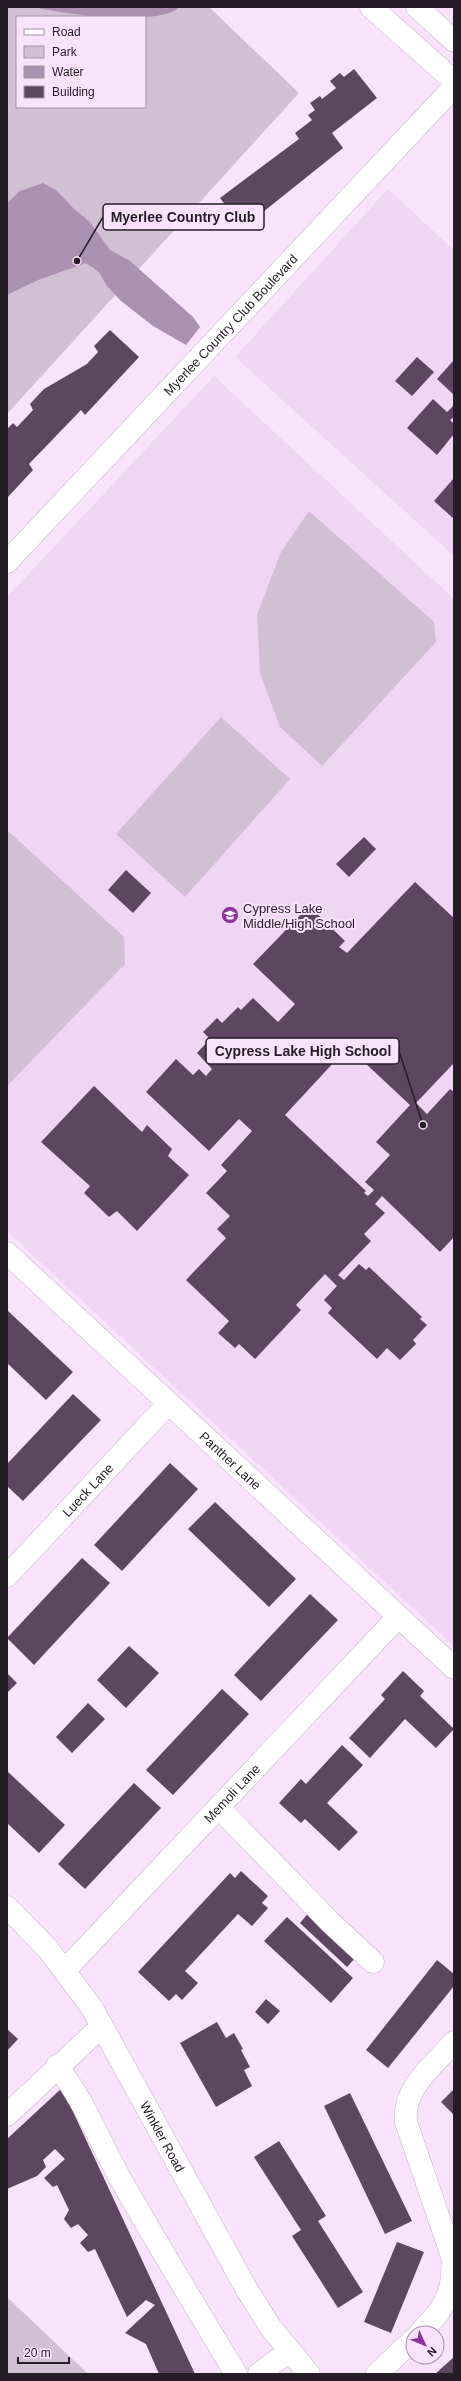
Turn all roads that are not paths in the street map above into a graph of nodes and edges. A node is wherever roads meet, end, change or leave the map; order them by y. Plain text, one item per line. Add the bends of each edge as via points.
1 (371, 7) edge
2 (417, 7) edge
3 (454, 41) edge
4 (454, 81) edge
5 (454, 87) edge
6 (7, 562) edge
7 (7, 1254) edge
8 (168, 1404) junction
9 (7, 1576) edge
10 (398, 1617) junction
11 (454, 1668) edge
12 (219, 1808) junction
13 (7, 1907) edge
14 (373, 1962) dead end
15 (65, 1970) junction
16 (102, 2026) junction
17 (454, 2042) edge
18 (57, 2066) junction
19 (7, 2115) edge
20 (427, 2325) edge
21 (405, 2348) edge
22 (289, 2351) junction
23 (236, 2374) edge
24 (259, 2374) edge
25 (309, 2374) edge
26 (378, 2374) edge

1 - 4 street
2 - 3 street
5 - 6 street, Myerlee Country Club Boulevard
7 - 8 street, Panther Lane
8 - 9 street, Lueck Lane
8 - 10 street, Panther Lane
10 - 11 street, Panther Lane
10 - 12 street, Memoli Lane
12 - 14 street via 330,1922
12 - 15 street, Memoli Lane
13 - 15 street, Winkler Road
15 - 16 street, Winkler Road
16 - 18 street
16 - 22 street, Winkler Road via 246,2290
17 - 20 street via 414,2088 407,2098 404,2109 406,2122 453,2259 452,2279 446,2299
18 - 19 street
18 - 23 street via 90,2116 118,2175
21 - 26 street
22 - 24 street
22 - 25 street, Winkler Road

